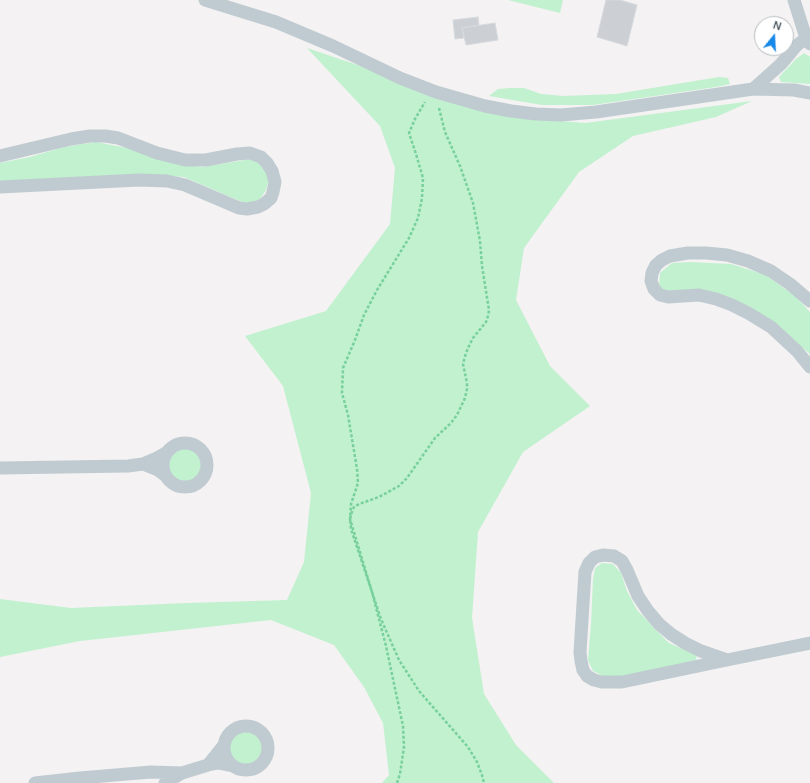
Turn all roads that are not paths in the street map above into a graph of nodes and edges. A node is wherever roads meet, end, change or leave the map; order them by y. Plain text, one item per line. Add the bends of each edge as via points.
1 (205, 0) edge
2 (794, 0) edge
3 (809, 39) edge
4 (753, 90) junction
5 (810, 93) edge
6 (0, 156) edge
7 (0, 187) edge
8 (810, 301) edge
9 (810, 367) edge
10 (166, 453) junction
11 (143, 464) junction
12 (0, 468) edge
13 (166, 476) junction
14 (810, 643) edge
15 (727, 660) junction
16 (224, 745) junction
17 (208, 765) junction
18 (233, 766) junction
19 (182, 773) junction
20 (35, 783) edge
21 (164, 783) edge

1 - 4 street via 276,22 436,92 511,111 560,115 596,112
2 - 3 street
3 - 4 street via 796,46
4 - 5 street via 794,90
6 - 7 street via 71,139 105,136 185,160 206,160 250,153 261,157 267,163 275,182 271,198 264,204 248,210 184,185 167,182 139,180
8 - 9 street via 771,271 727,255 688,253 670,256 656,265 652,273 651,281 660,295 699,296 732,305 770,327 797,351
10 - 11 street
10 - 13 street via 163,464
10 - 13 street via 171,447 186,442 199,448 207,461 204,476 192,485 178,485
11 - 12 street
11 - 13 street
14 - 15 street
15 - 15 street via 685,643 659,624 638,596 622,561 614,556 603,555 589,562 585,572 580,652 583,670 587,676 602,682 622,682
16 - 17 street
16 - 18 street via 226,757
16 - 18 street via 231,732 245,726 259,731 267,743 266,758 261,764 248,770
17 - 18 street
17 - 19 street
19 - 20 street via 151,772
19 - 21 street

